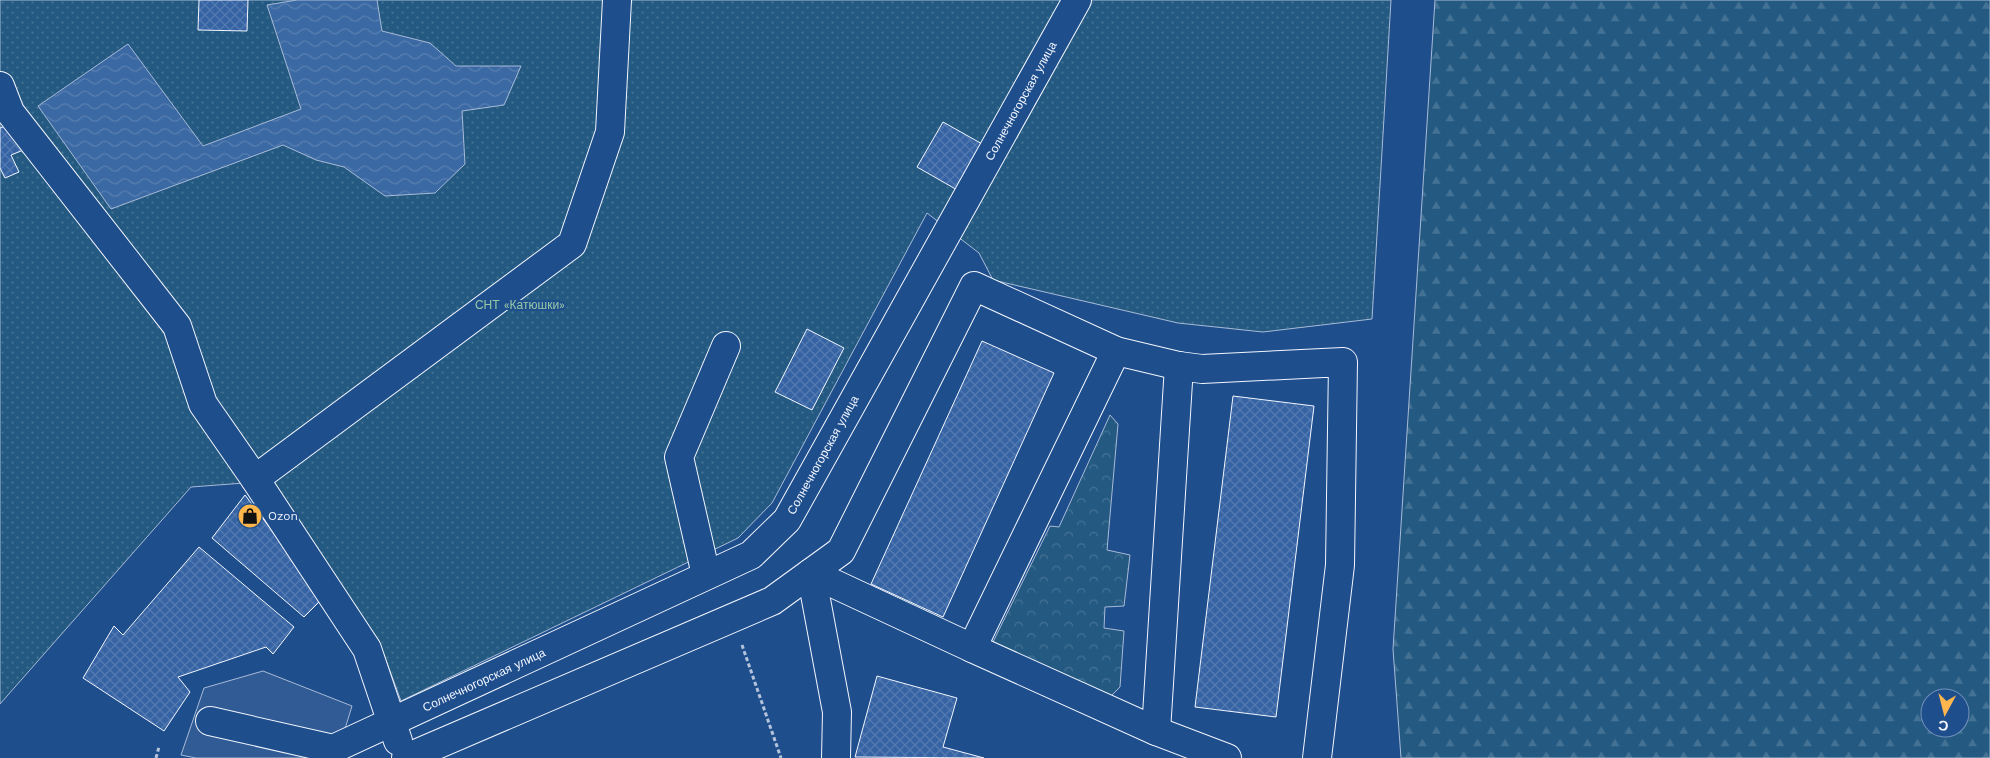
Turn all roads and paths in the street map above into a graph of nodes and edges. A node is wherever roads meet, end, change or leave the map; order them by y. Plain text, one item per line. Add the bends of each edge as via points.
1 (617, 0) edge
2 (1077, 0) edge
3 (0, 86) edge
4 (726, 346) dead end
5 (1116, 351) junction
6 (1179, 366) junction
7 (255, 479) junction
8 (811, 573) junction
9 (706, 575) junction
10 (733, 618) junction
11 (972, 648) junction
12 (210, 721) dead end
13 (392, 723) junction
14 (1156, 732) junction
15 (159, 747) dead end
16 (156, 758) edge
17 (402, 758) edge
18 (406, 758) edge
19 (781, 758) edge
20 (836, 758) edge
21 (1227, 758) edge
22 (1317, 758) edge

1 - 7 lane via 610,132 572,244
2 - 9 lane, Солнечногорская улица via 787,520 751,554
3 - 7 lane via 10,112 177,326 203,404
4 - 9 lane via 678,457
5 - 6 lane
5 - 8 lane via 974,286 841,552
5 - 11 lane
6 - 14 lane
6 - 22 lane via 1202,369 1343,362 1340,564
7 - 13 lane via 367,649
8 - 10 lane via 772,601
8 - 11 lane
8 - 20 lane via 836,712
9 - 13 lane, Солнечногорская улица
10 - 18 lane
10 - 19 path
11 - 14 lane
12 - 13 lane, Солнечногорская улица via 333,749
13 - 17 lane
14 - 21 lane
15 - 16 path

